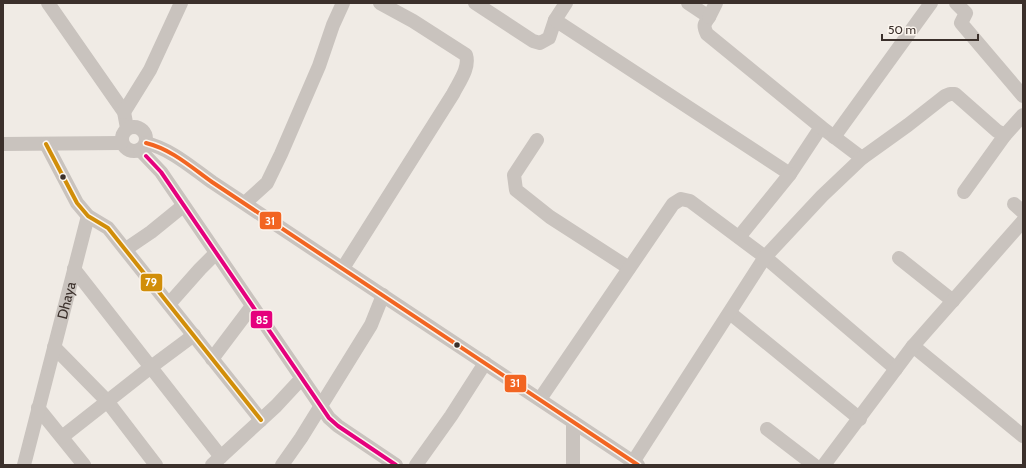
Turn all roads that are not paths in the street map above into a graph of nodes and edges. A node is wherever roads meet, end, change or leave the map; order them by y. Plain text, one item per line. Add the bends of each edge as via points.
1 (48, 3) edge
2 (181, 3) edge
3 (343, 3) edge
4 (380, 3) edge
5 (475, 3) edge
6 (566, 3) edge
7 (688, 3) edge
8 (716, 3) edge
9 (931, 3) edge
10 (956, 3) edge
11 (709, 17) junction
12 (556, 20) junction
13 (1023, 96) edge
14 (124, 112) junction
15 (1022, 120) edge
16 (821, 127) junction
17 (128, 128) junction
18 (1005, 135) junction
19 (834, 136) junction
20 (537, 140) dead end
21 (121, 143) junction
22 (3, 144) edge
23 (46, 144) junction
24 (143, 147) junction
25 (862, 158) junction
26 (790, 174) junction
27 (964, 192) dead end
28 (245, 203) junction
29 (183, 206) junction
30 (88, 216) junction
31 (1023, 221) edge
32 (739, 237) junction
33 (126, 249) junction
34 (216, 253) junction
35 (765, 257) junction
36 (899, 258) dead end
37 (343, 268) junction
38 (629, 268) junction
39 (74, 269) junction
40 (383, 295) junction
41 (953, 301) junction
42 (169, 304) junction
43 (252, 306) junction
44 (730, 313) junction
45 (194, 335) junction
46 (913, 346) junction
47 (54, 347) junction
48 (212, 359) junction
49 (485, 363) junction
50 (150, 367) junction
51 (896, 369) junction
52 (302, 378) junction
53 (540, 399) junction
54 (107, 401) junction
55 (320, 405) junction
56 (38, 408) junction
57 (860, 419) junction
58 (261, 420) junction
59 (573, 422) junction
60 (767, 429) dead end
61 (1023, 436) edge
62 (62, 437) junction
63 (217, 461) edge
64 (635, 463) edge
65 (24, 465) edge
66 (84, 465) edge
67 (156, 465) edge
68 (282, 465) edge
69 (396, 465) edge
70 (416, 465) edge
71 (573, 465) edge
72 (814, 465) edge
73 (824, 465) edge

1 - 14 street
2 - 14 street via 150,70
3 - 28 street via 319,66 267,183
4 - 37 street via 413,21 466,56 468,61 453,94
5 - 12 street via 540,43 549,38
6 - 12 street
7 - 11 street
8 - 11 street
9 - 19 street
10 - 13 street via 966,12 961,23
11 - 16 street via 704,24 707,34
12 - 26 street
14 - 17 street
15 - 18 street
16 - 19 street
16 - 26 street
17 - 21 street via 122,136
17 - 24 street via 142,130 146,136
18 - 25 street via 955,94 950,94
18 - 27 street
19 - 25 street
20 - 38 street via 514,175 516,190 550,217
21 - 23 street
21 - 24 street via 129,151
22 - 23 street
23 - 30 street via 77,203
24 - 28 street via 166,150
24 - 29 street
25 - 35 street
26 - 32 street
28 - 37 street
29 - 33 street
29 - 34 street
30 - 33 street via 108,228
30 - 39 street, Dhaya
31 - 41 street
32 - 35 street
32 - 38 street via 690,201 676,200
33 - 42 street
34 - 42 street
34 - 43 street
35 - 44 street
35 - 51 street
36 - 41 street
37 - 40 street
38 - 53 street
39 - 47 street, Dhaya
39 - 50 street
40 - 49 street
40 - 55 street via 371,325
41 - 46 street
42 - 45 street
43 - 48 street
43 - 52 street
44 - 57 street
44 - 64 street
45 - 48 street
45 - 50 street
46 - 51 street
46 - 61 street
47 - 54 street
47 - 56 street, Dhaya
48 - 58 street
49 - 53 street
49 - 70 street
50 - 54 street
50 - 63 street
51 - 57 street
52 - 55 street
52 - 58 street
53 - 59 street
54 - 62 street
54 - 67 street
55 - 68 street
55 - 69 street via 338,426
56 - 62 street
56 - 65 street, Dhaya
57 - 73 street
58 - 63 street
59 - 64 street
59 - 71 street
60 - 72 street
62 - 66 street

